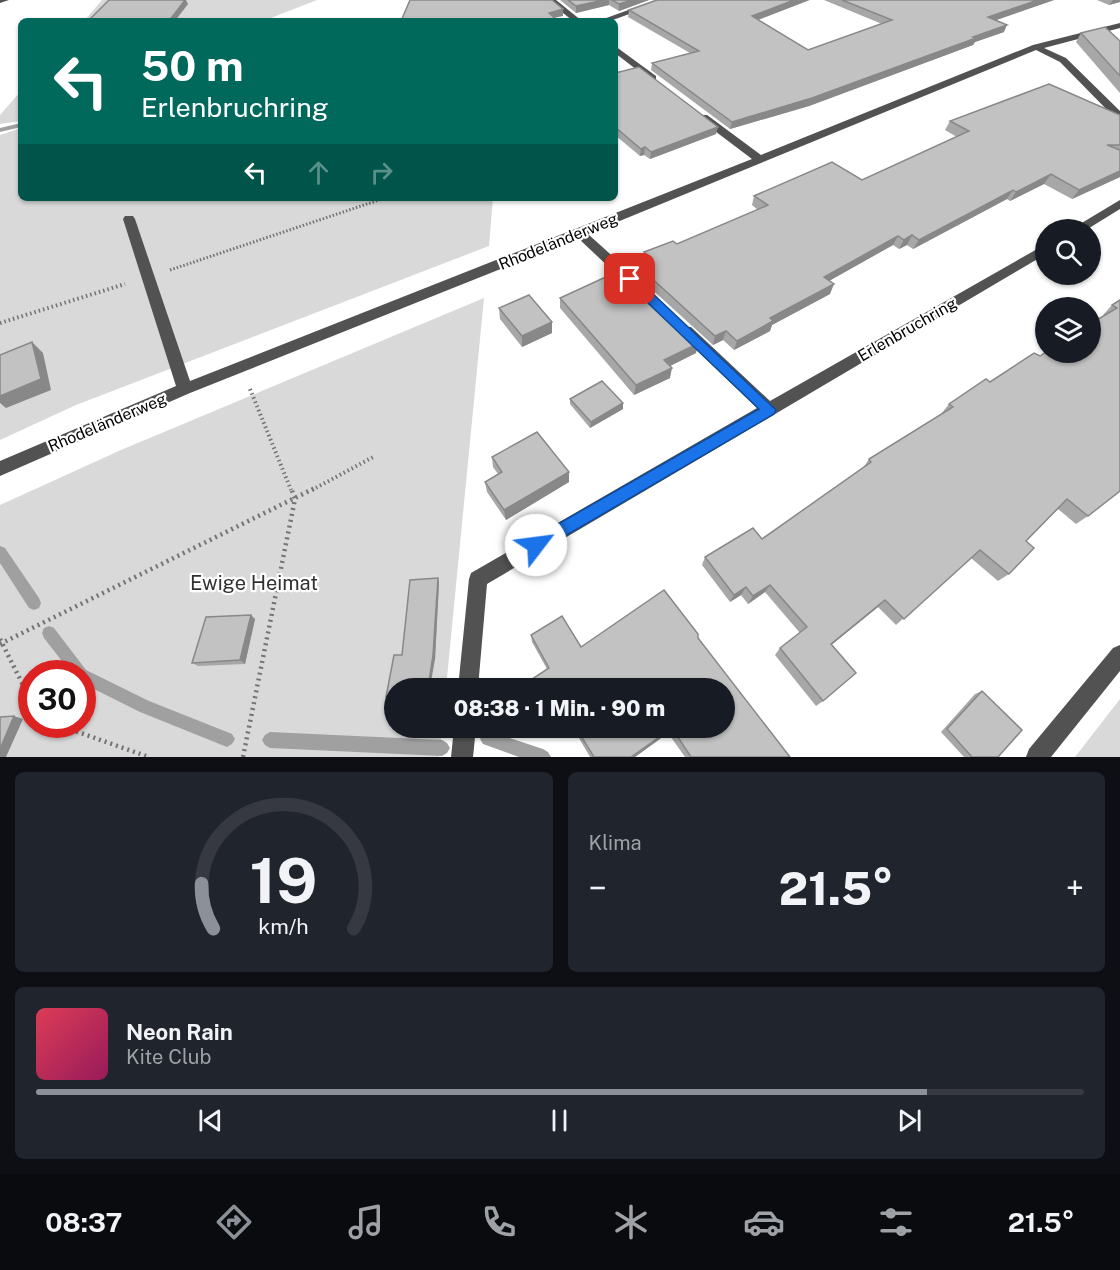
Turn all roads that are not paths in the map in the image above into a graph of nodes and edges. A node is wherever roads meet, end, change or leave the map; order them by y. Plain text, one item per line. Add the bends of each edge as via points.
1 (5, 0) edge
2 (551, 0) edge
3 (664, 0) edge
4 (0, 2) edge
5 (574, 18) edge
6 (611, 18) edge
7 (1120, 25) edge
8 (1036, 47) junction
9 (618, 51) edge
10 (661, 85) edge
11 (698, 113) edge
12 (1120, 117) edge
13 (760, 160) junction
14 (1120, 204) edge
15 (129, 219) dead end
16 (1095, 219) edge
17 (580, 233) junction
18 (1035, 254) edge
19 (647, 295) edge
20 (674, 320) edge
21 (185, 389) junction
22 (769, 410) junction
23 (0, 469) edge
24 (1120, 655) edge
25 (469, 678) edge
26 (464, 738) edge
27 (462, 757) edge
28 (1037, 757) edge

1 - 4 street
2 - 5 street
3 - 6 street
7 - 8 street, Rhodeländerweg
8 - 12 street via 1063,60
8 - 13 street, Rhodeländerweg
9 - 10 street
11 - 13 street
13 - 17 street, Rhodeländerweg
14 - 16 street
15 - 21 street
17 - 19 street
17 - 21 street, Rhodeländerweg
18 - 22 street, Erlenbruchring
20 - 22 street
21 - 23 street, Rhodeländerweg
22 - 25 street, Erlenbruchring via 477,579
24 - 28 street
26 - 27 street

